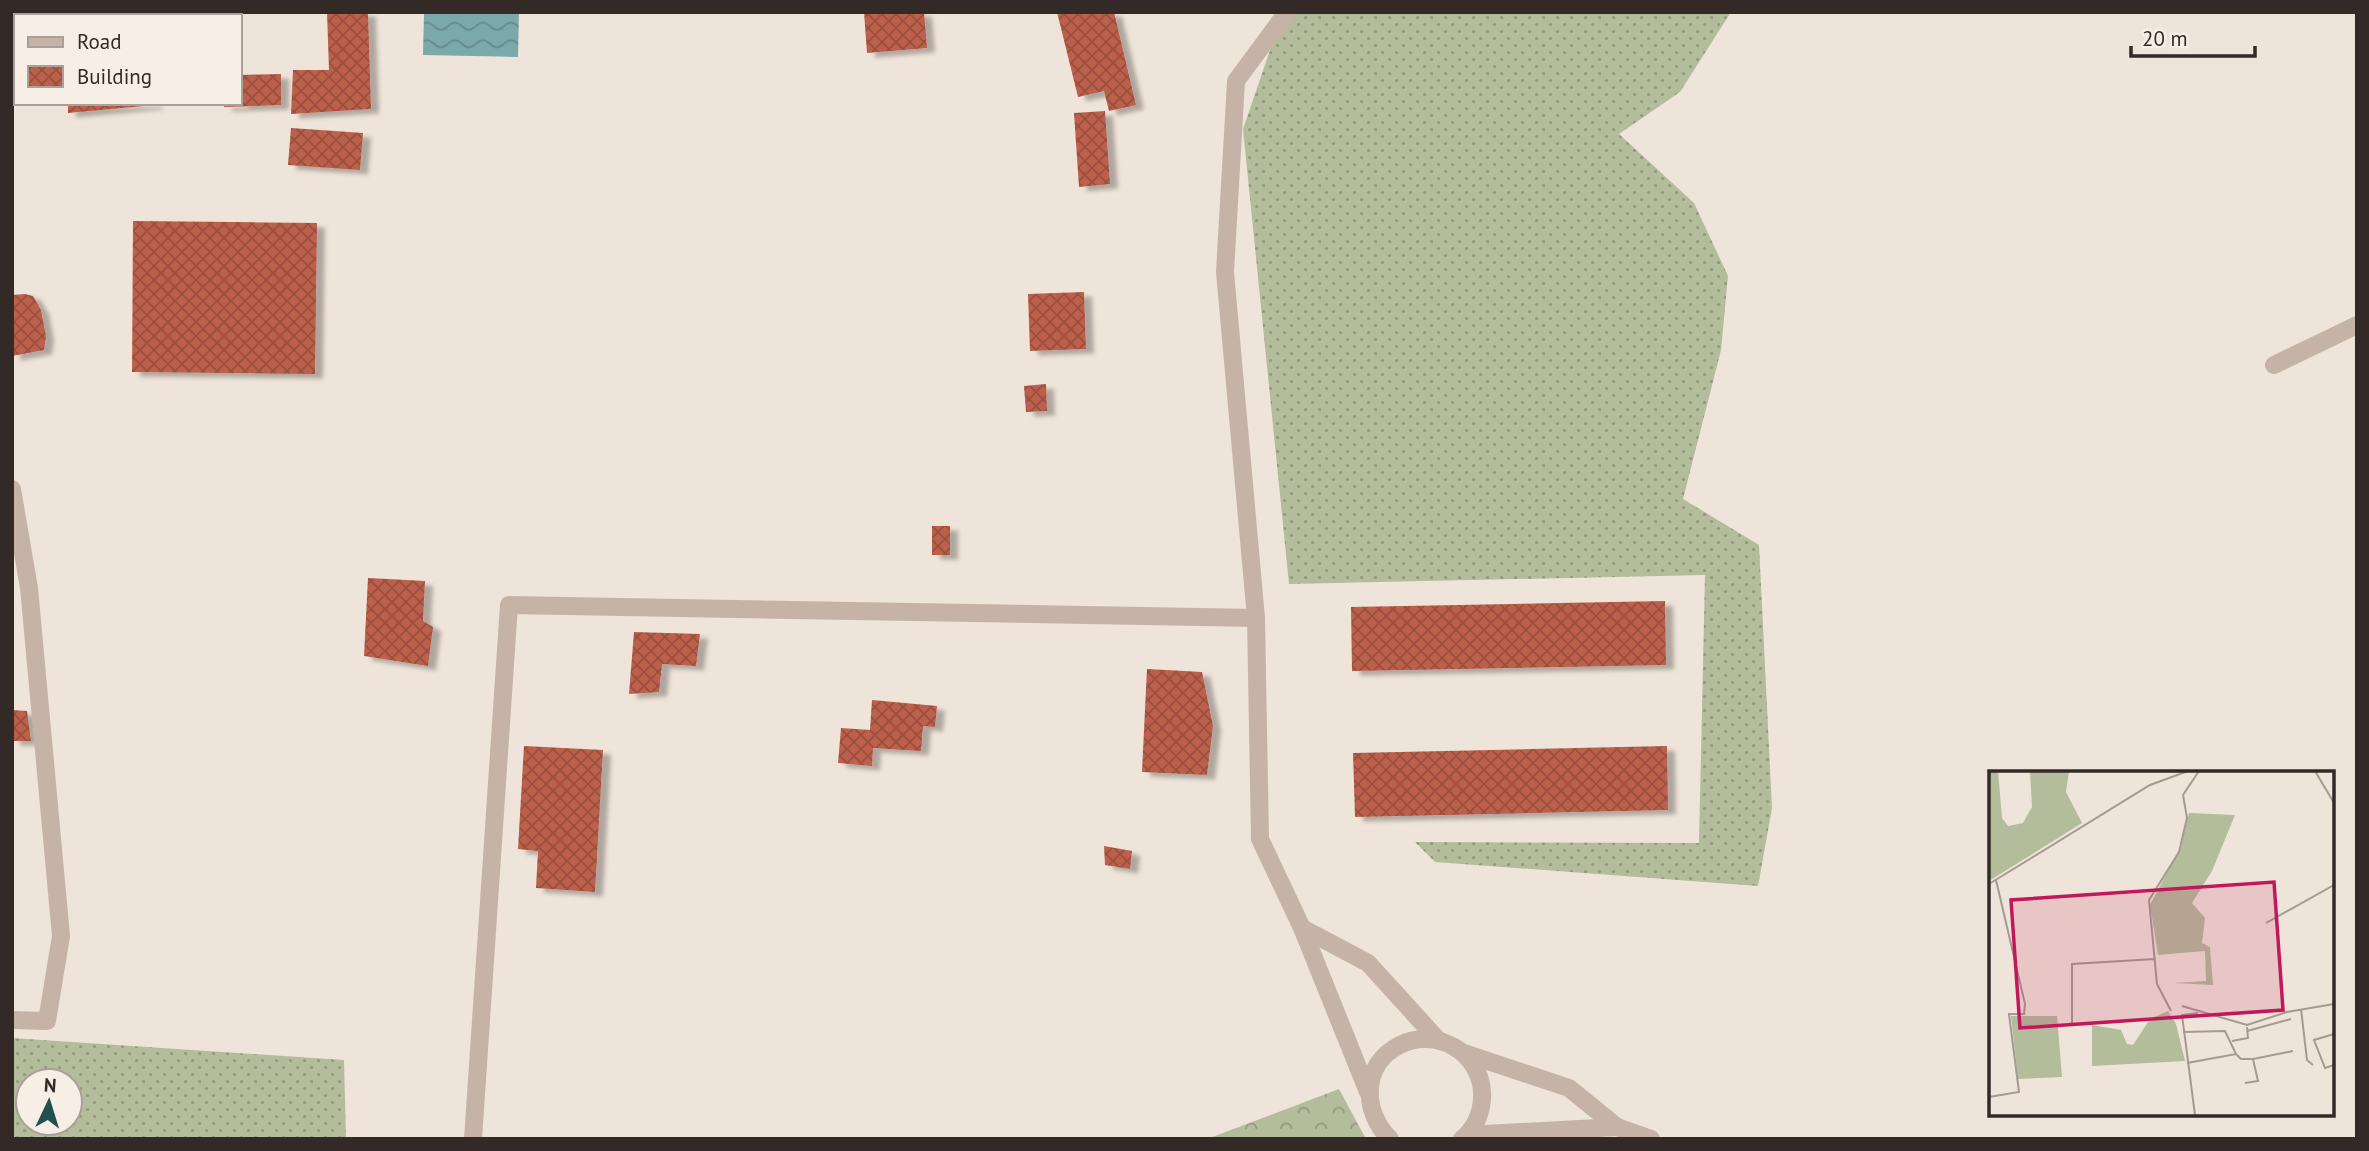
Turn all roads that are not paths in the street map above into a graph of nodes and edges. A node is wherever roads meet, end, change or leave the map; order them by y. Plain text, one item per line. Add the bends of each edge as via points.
1 (1287, 12) edge
2 (2357, 325) edge
3 (2274, 365) dead end
4 (12, 489) edge
5 (1256, 618) junction
6 (1302, 928) junction
7 (12, 1020) edge
8 (1438, 1040) junction
9 (1464, 1053) junction
10 (1368, 1092) junction
11 (1617, 1127) junction
12 (1465, 1137) edge
13 (473, 1139) edge
14 (1390, 1139) edge
15 (1651, 1139) edge

1 - 5 street via 1237,81 1225,272
2 - 3 street
4 - 7 street via 29,588 61,936 47,1021
5 - 6 street via 1260,839
5 - 13 street via 509,605
6 - 8 street via 1368,963
6 - 10 street
8 - 9 street
8 - 10 street via 1418,1039 1399,1045 1373,1072
9 - 11 street via 1569,1088
9 - 12 street via 1476,1067 1482,1085 1477,1120
10 - 14 street via 1379,1129
11 - 12 street
11 - 15 street

